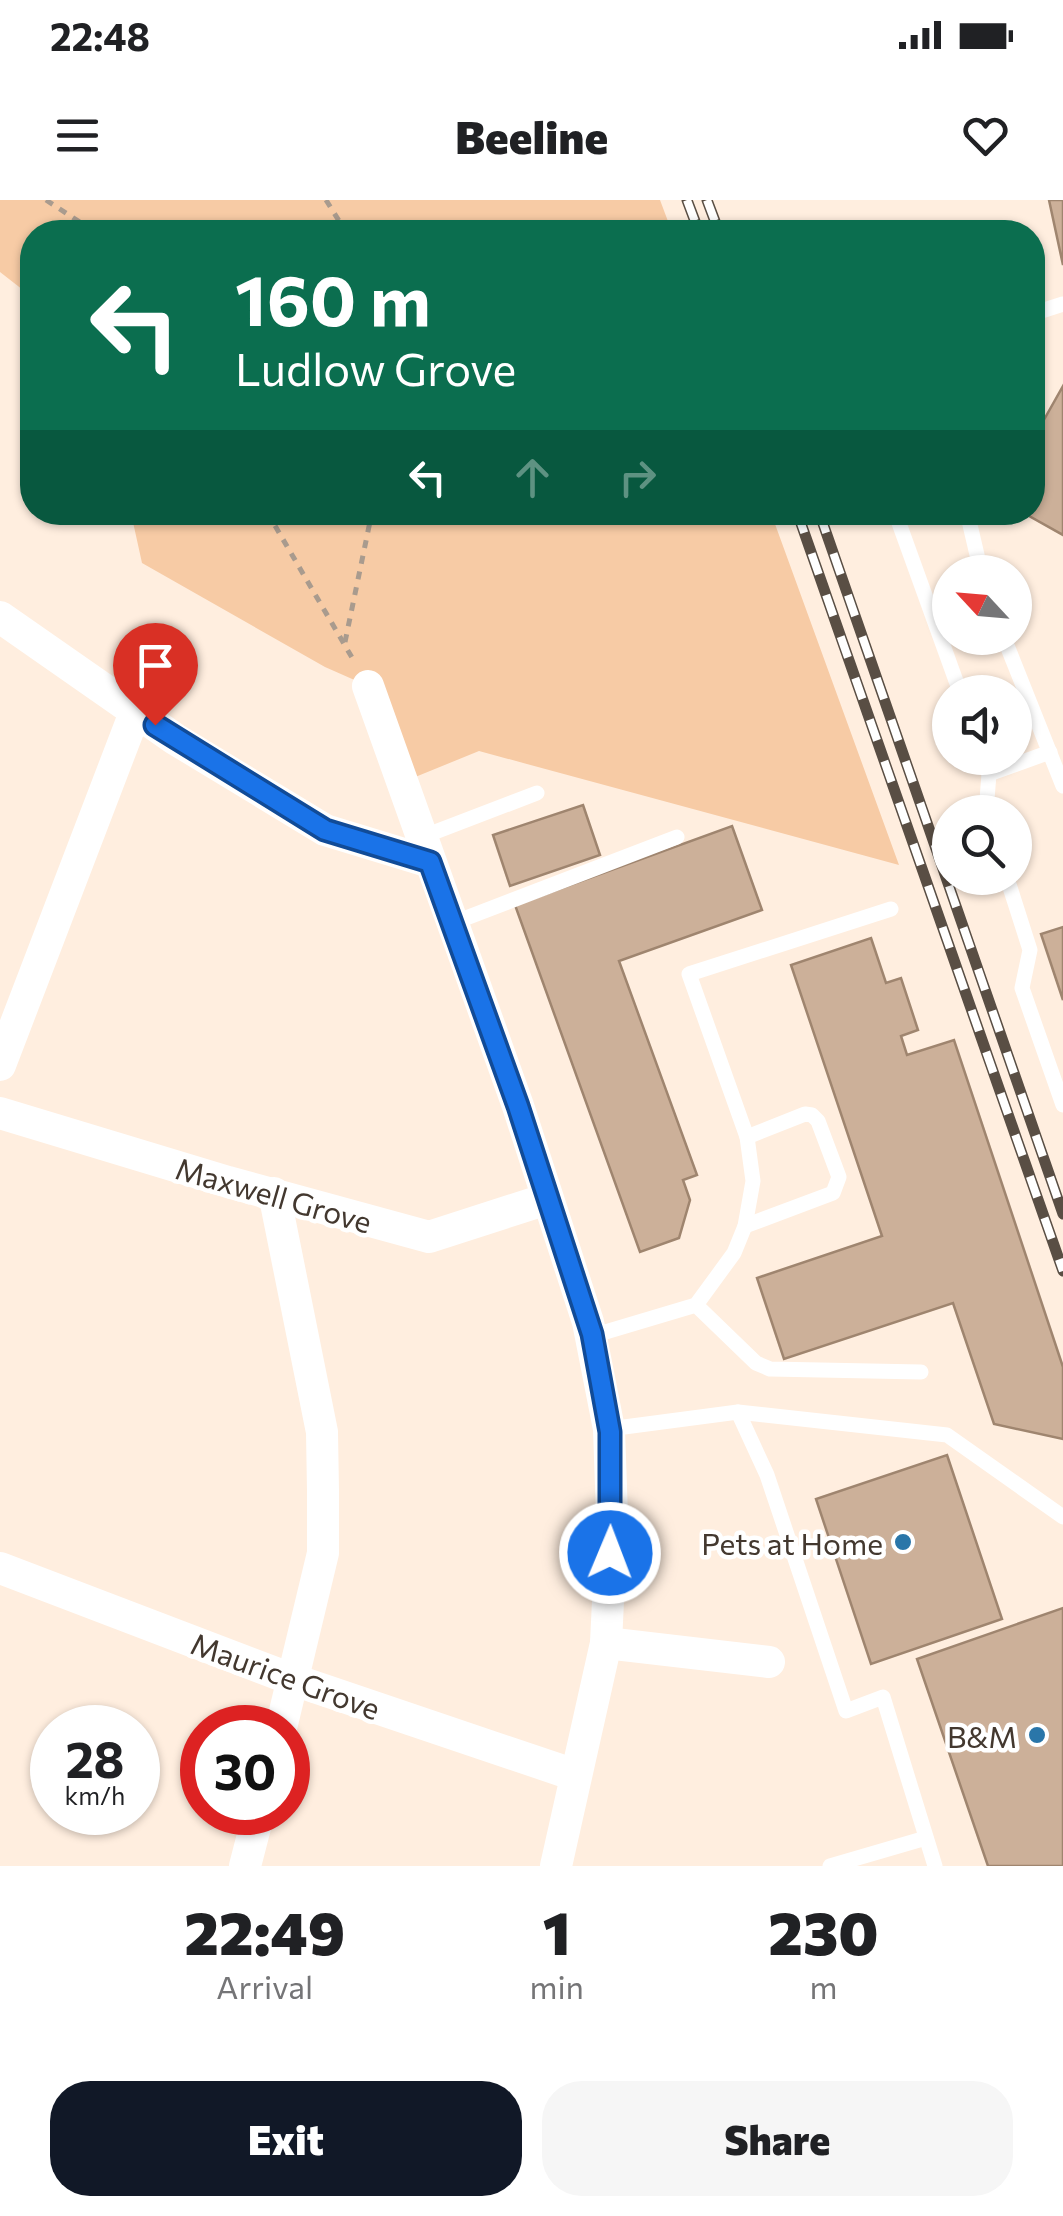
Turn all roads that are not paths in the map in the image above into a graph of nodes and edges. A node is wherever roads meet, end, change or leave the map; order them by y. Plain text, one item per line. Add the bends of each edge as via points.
1 (900, 525) edge
2 (969, 525) edge
3 (977, 555) edge
4 (0, 617) edge
5 (1011, 655) edge
6 (954, 675) edge
7 (368, 686) road end
8 (136, 710) junction
9 (1050, 752) junction
10 (1032, 758) edge
11 (1061, 776) edge
12 (536, 792) dead end
13 (677, 837) dead end
14 (426, 850) junction
15 (1012, 895) edge
16 (891, 909) dead end
17 (452, 923) junction
18 (0, 1065) edge
19 (1063, 1104) edge
20 (0, 1113) edge
21 (747, 1137) junction
22 (274, 1193) junction
23 (548, 1199) junction
24 (746, 1226) junction
25 (696, 1305) junction
26 (592, 1336) junction
27 (921, 1372) dead end
28 (738, 1412) junction
29 (609, 1429) junction
30 (1063, 1517) edge
31 (0, 1568) edge
32 (606, 1643) junction
33 (768, 1662) dead end
34 (294, 1680) junction
35 (287, 1705) edge
36 (575, 1774) junction
37 (253, 1835) edge
38 (926, 1838) junction
39 (245, 1866) edge
40 (556, 1866) edge
41 (830, 1866) edge
42 (935, 1866) edge

1 - 6 lane
2 - 3 lane
4 - 8 street
5 - 9 lane
7 - 14 street
8 - 14 street via 325,830
8 - 18 street
9 - 10 lane
9 - 11 lane
12 - 14 lane
13 - 17 lane
14 - 17 street
15 - 19 lane via 1030,950 1022,988
16 - 21 lane via 690,974
17 - 23 street
20 - 22 street, Maxwell Grove
21 - 24 lane via 753,1181
21 - 24 lane via 812,1115 839,1177 833,1193
22 - 23 street, Maxwell Grove via 429,1237
22 - 34 street via 322,1432 323,1552
23 - 26 street
24 - 25 lane
25 - 26 lane
25 - 27 lane via 770,1370
26 - 29 street
28 - 29 lane
28 - 30 lane via 947,1435
28 - 38 lane via 768,1475 846,1711 882,1698
29 - 32 street
31 - 34 street, Maurice Grove
32 - 33 street
32 - 36 street
34 - 35 street
34 - 36 street, Maurice Grove
36 - 40 street
37 - 39 street
38 - 41 lane
38 - 42 lane

